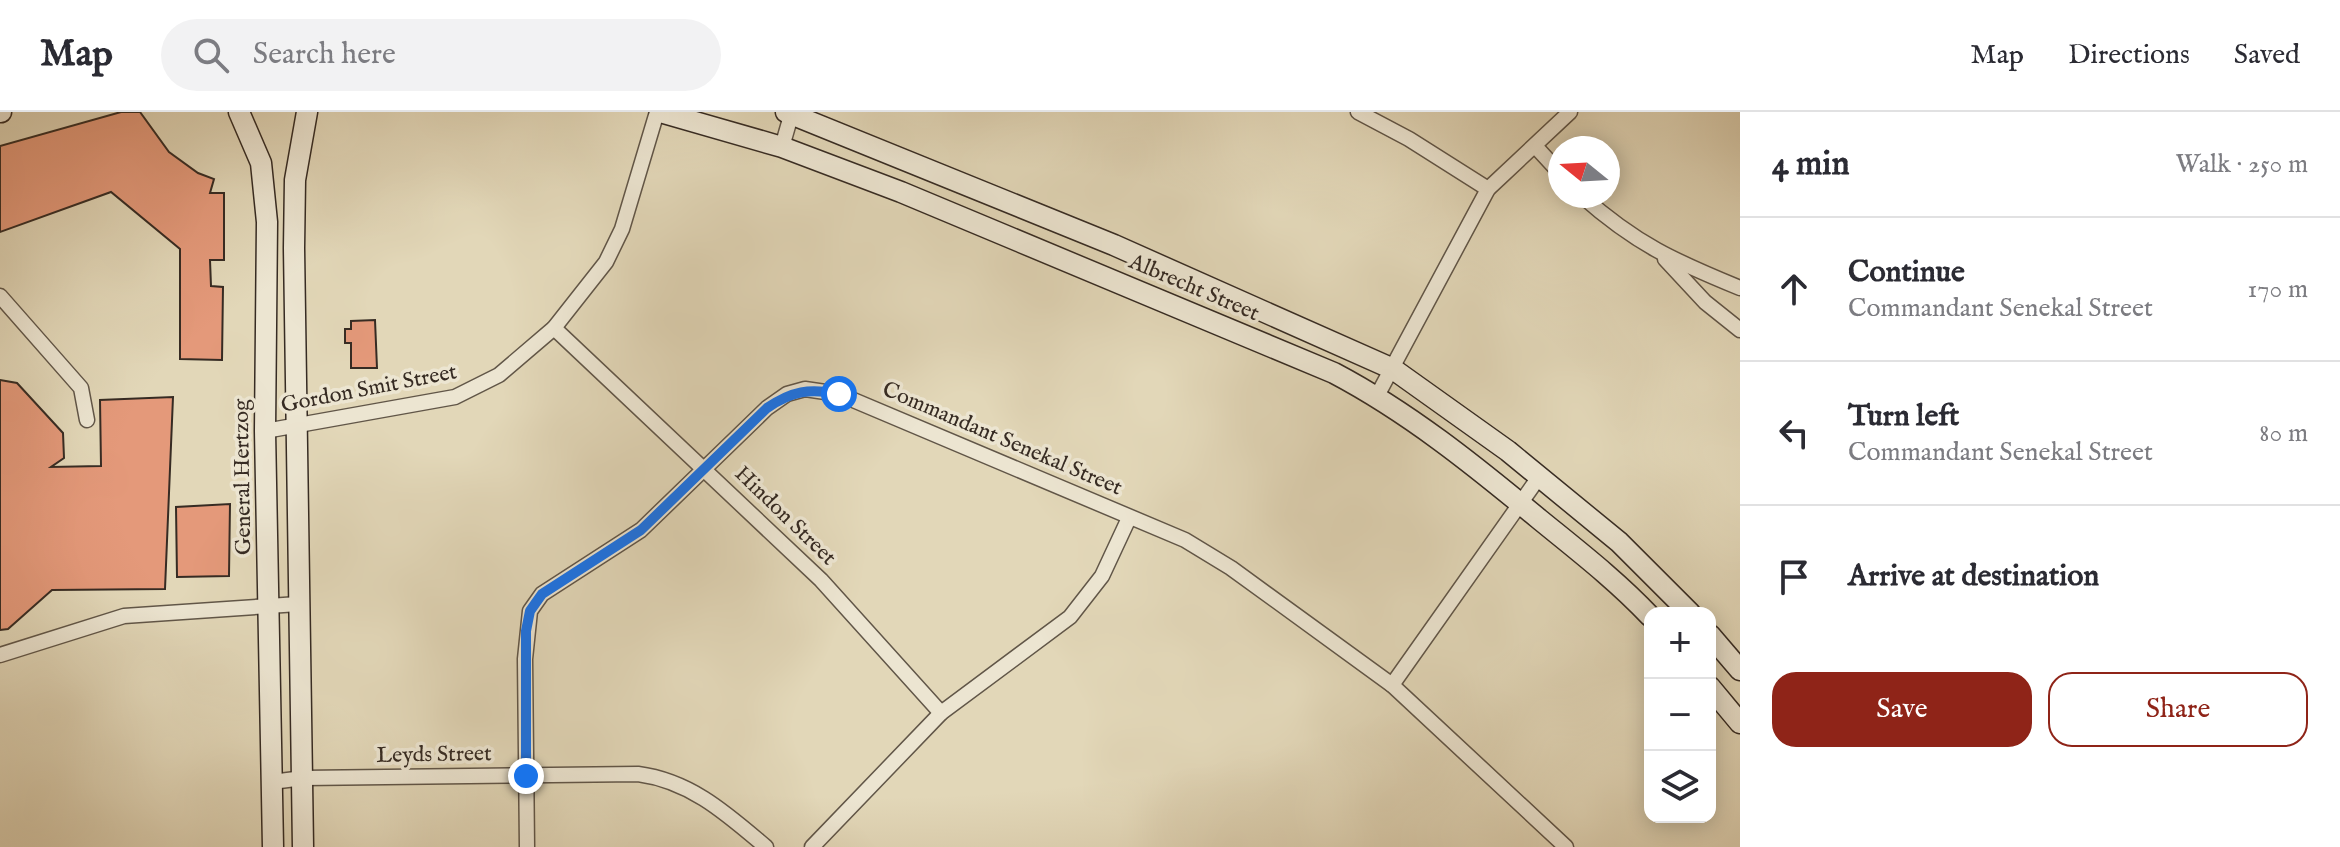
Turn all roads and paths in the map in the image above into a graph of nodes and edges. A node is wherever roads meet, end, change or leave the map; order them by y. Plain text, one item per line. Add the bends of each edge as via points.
1 (239, 112) edge
2 (307, 112) edge
3 (658, 112) edge
4 (790, 112) edge
5 (1358, 112) edge
6 (1570, 112) edge
7 (782, 147) junction
8 (1536, 147) junction
9 (1548, 160) edge
10 (1488, 189) junction
11 (1596, 208) edge
12 (1662, 256) junction
13 (1740, 288) edge
14 (0, 296) edge
15 (554, 328) junction
16 (1740, 330) edge
17 (1393, 369) junction
18 (1377, 396) junction
19 (87, 420) dead end
20 (296, 427) junction
21 (265, 431) junction
22 (703, 468) junction
23 (1539, 477) junction
24 (1519, 502) junction
25 (1129, 518) junction
26 (298, 604) junction
27 (269, 605) junction
28 (1684, 607) edge
29 (1644, 610) edge
30 (1716, 645) edge
31 (0, 655) edge
32 (1740, 670) edge
33 (1392, 685) junction
34 (1716, 694) edge
35 (941, 713) junction
36 (1740, 723) edge
37 (526, 776) junction
38 (303, 778) junction
39 (272, 782) junction
40 (273, 847) edge
41 (303, 847) edge
42 (527, 847) edge
43 (766, 847) edge
44 (812, 847) edge
45 (1566, 847) edge

1 - 21 street, General Hertzog via 265,186
2 - 20 street via 295,180
3 - 7 street, Albrecht Street
3 - 15 street, Gordon Smit Street via 622,229 606,262
4 - 7 street
4 - 17 street, Albrecht Street via 1114,245
5 - 10 street
6 - 8 street
7 - 18 street, Albrecht Street via 1130,287
8 - 9 street
8 - 10 street
10 - 17 street
11 - 12 street
12 - 13 street
12 - 16 street
14 - 19 street via 81,388
15 - 20 street, Gordon Smit Street via 499,375 455,397
15 - 22 street, Hindon Street
17 - 18 street
17 - 23 street, Albrecht Street
18 - 24 street, Albrecht Street
20 - 21 street, Gordon Smit Street
20 - 26 street
21 - 27 street, General Hertzog
22 - 25 street, Commandant Senekal Street via 787,394 821,390 903,419
22 - 35 street, Hindon Street via 821,580
22 - 37 street, Commandant Senekal Street via 641,530 542,594 530,611
23 - 24 street
23 - 28 street, Albrecht Street via 1619,542
24 - 29 street, Albrecht Street
24 - 33 street
25 - 33 street, Commandant Senekal Street via 1185,540 1231,568
25 - 35 street via 1102,576 1070,617
26 - 27 street
26 - 38 street
27 - 31 street via 124,616
27 - 39 street, General Hertzog
30 - 32 street
33 - 45 street, Commandant Senekal Street
34 - 36 street
35 - 44 street
37 - 38 street, Leyds Street
37 - 42 street, Commandant Senekal Street
37 - 43 street, Leyds Street via 657,777 700,794
38 - 39 street, Leyds Street
38 - 41 street
39 - 40 street, General Hertzog

